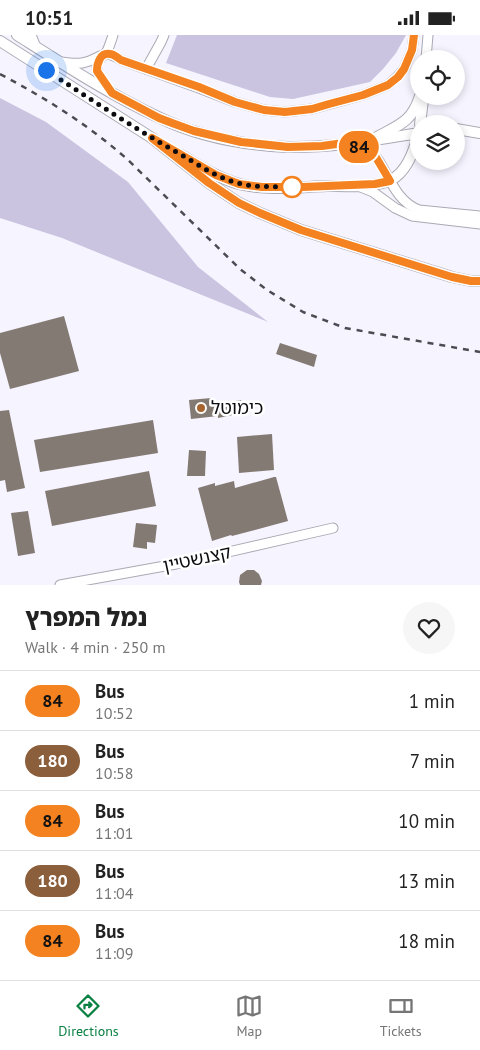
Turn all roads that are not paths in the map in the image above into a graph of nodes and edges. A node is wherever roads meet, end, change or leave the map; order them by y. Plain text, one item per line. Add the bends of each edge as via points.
1 (17, 35) edge
2 (32, 35) edge
3 (113, 35) edge
4 (164, 35) edge
5 (414, 35) edge
6 (428, 35) edge
7 (0, 41) edge
8 (36, 47) junction
9 (427, 50) edge
10 (106, 54) junction
11 (58, 61) junction
12 (146, 69) junction
13 (112, 93) junction
14 (418, 105) edge
15 (465, 130) edge
16 (480, 133) edge
17 (410, 134) edge
18 (152, 138) junction
19 (370, 140) junction
20 (344, 143) junction
21 (410, 158) edge
22 (390, 181) junction
23 (358, 185) junction
24 (480, 216) edge
25 (480, 224) edge
26 (480, 281) edge
27 (333, 528) dead end
28 (62, 585) edge

1 - 8 street
2 - 8 street
3 - 10 street
4 - 12 street
5 - 12 street via 404,69 388,85 312,109 264,110
6 - 9 street
7 - 18 street
8 - 11 street
10 - 11 street via 82,63
10 - 12 street
10 - 13 street via 100,58 97,71
11 - 13 street
13 - 20 street via 159,118 221,138 288,147
14 - 19 street via 402,123
15 - 16 street
17 - 19 street
18 - 23 street via 216,175 239,184 262,187
18 - 26 street via 209,183 260,213 301,230 452,277
19 - 20 street
20 - 22 street via 374,154
21 - 22 street
22 - 23 street
22 - 24 street via 401,198 412,207
23 - 25 street via 412,216
27 - 28 street, קצנשטיין via 176,564

